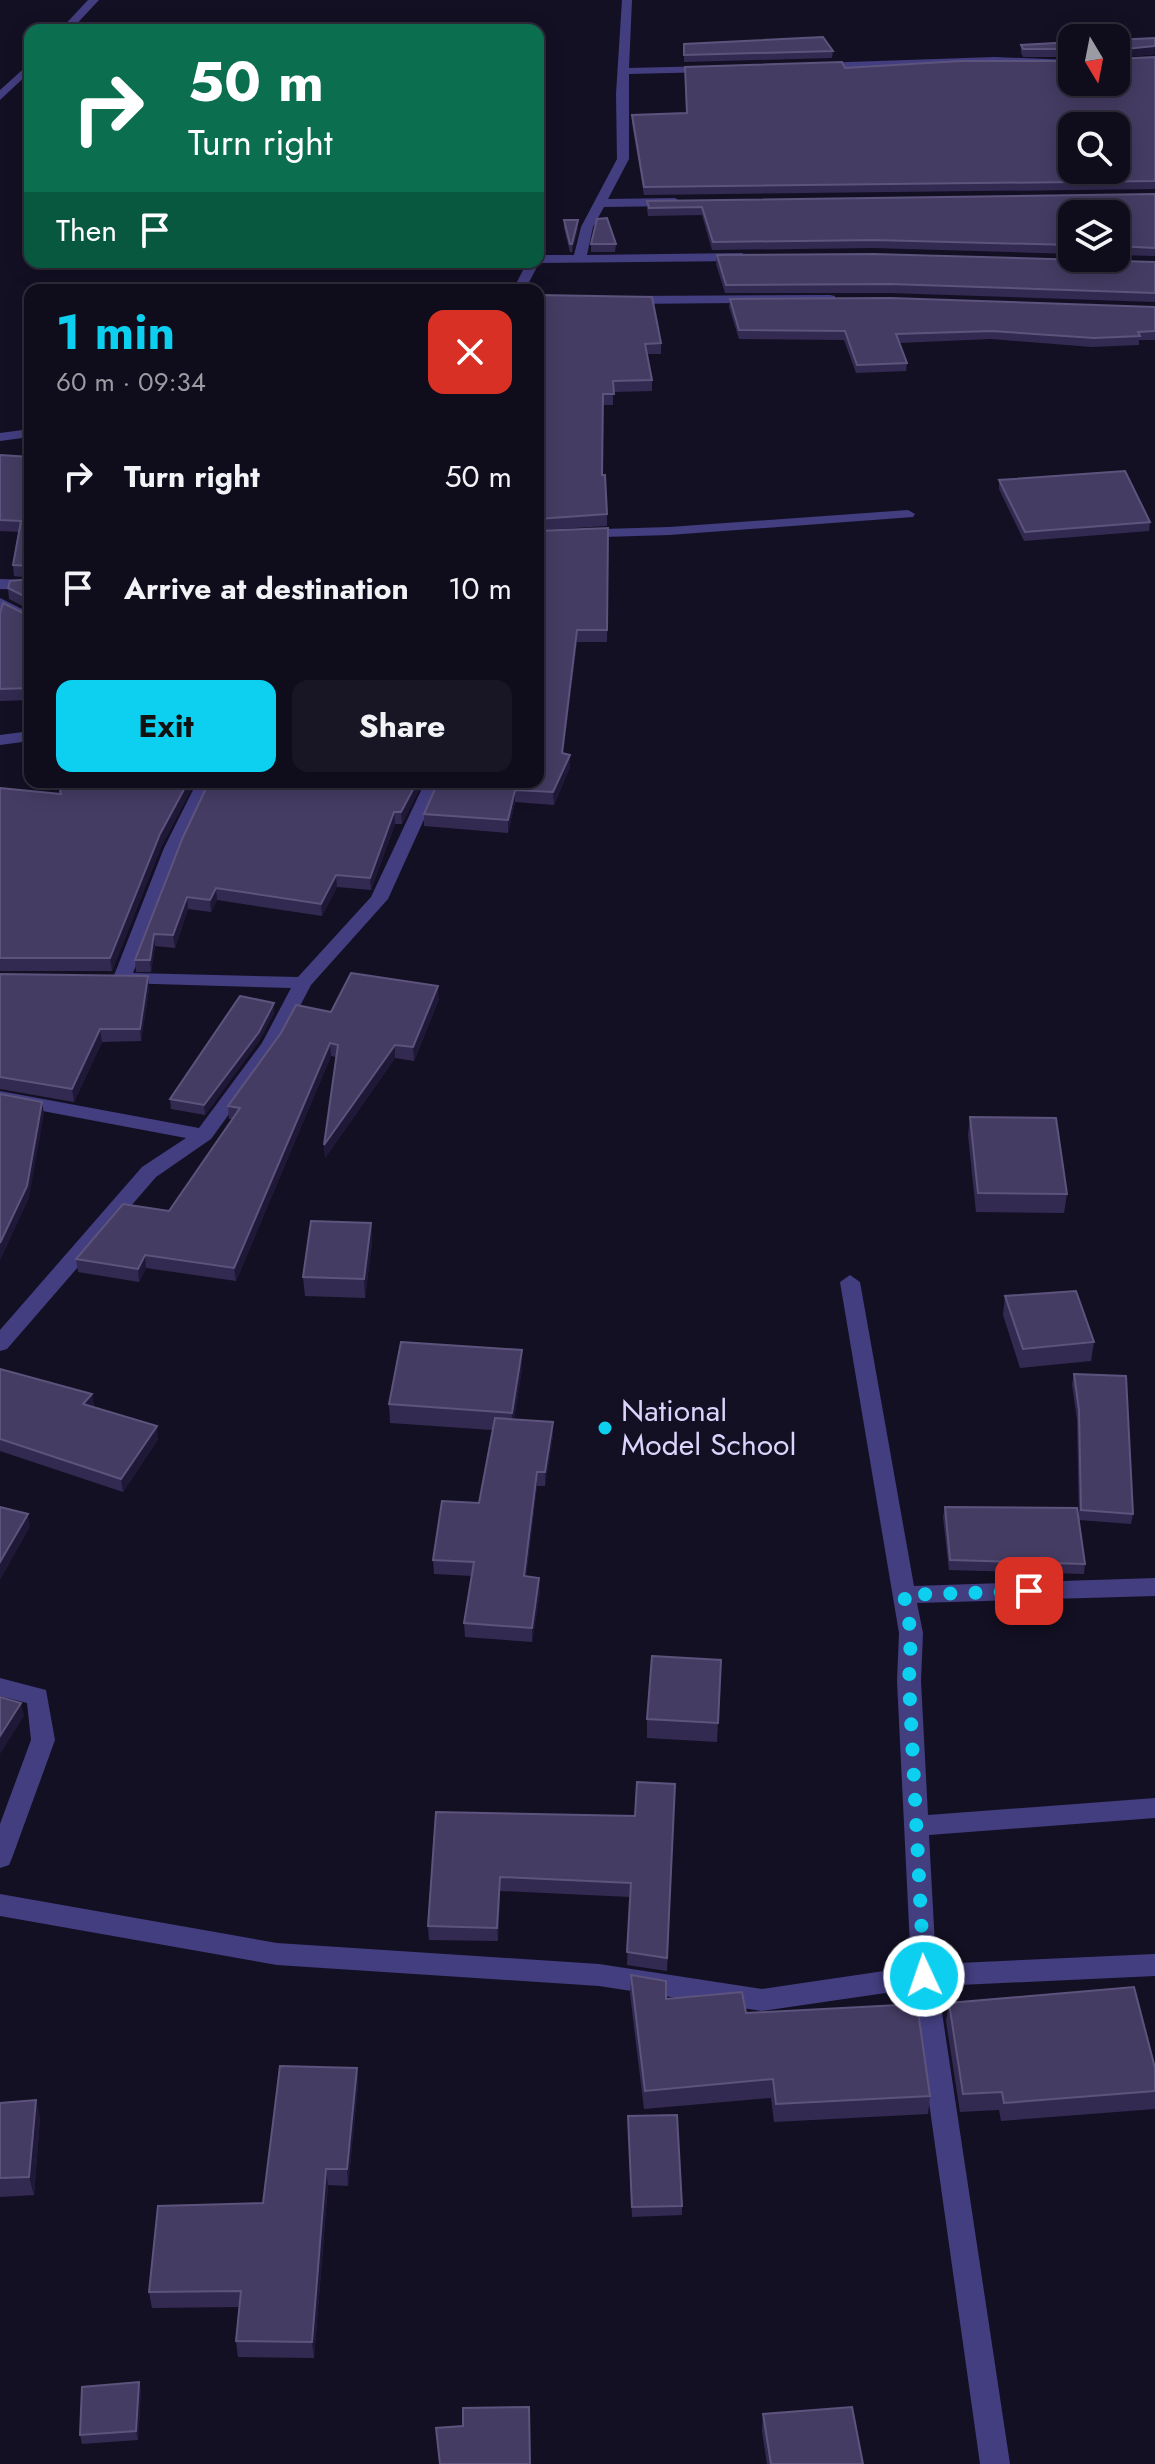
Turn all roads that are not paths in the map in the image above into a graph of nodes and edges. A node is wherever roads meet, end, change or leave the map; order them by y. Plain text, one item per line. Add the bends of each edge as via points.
1 (94, 0) edge
2 (627, 0) edge
3 (71, 24) edge
4 (1058, 62) edge
5 (798, 66) edge
6 (719, 69) edge
7 (623, 71) junction
8 (24, 72) edge
9 (0, 97) edge
10 (695, 202) edge
11 (600, 203) junction
12 (750, 256) edge
13 (580, 258) junction
14 (544, 260) edge
15 (842, 299) edge
16 (616, 300) edge
17 (24, 434) edge
18 (0, 437) edge
19 (908, 514) dead end
20 (544, 535) edge
21 (0, 584) edge
22 (24, 585) edge
23 (0, 603) edge
24 (24, 616) edge
25 (24, 737) edge
26 (0, 740) edge
27 (202, 788) edge
28 (427, 788) edge
29 (303, 983) junction
30 (0, 1097) edge
31 (204, 1135) junction
32 (850, 1282) dead end
33 (0, 1344) edge
34 (1155, 1587) edge
35 (904, 1595) junction
36 (0, 1687) edge
37 (1155, 1808) edge
38 (916, 1826) junction
39 (0, 1858) edge
40 (0, 1905) edge
41 (1155, 1965) edge
42 (924, 1976) junction
43 (995, 2464) edge

1 - 3 street
2 - 7 street
4 - 5 street
6 - 7 street
7 - 11 street via 623,159
8 - 9 street
10 - 11 street
11 - 13 street via 587,227
12 - 13 street
13 - 14 street
15 - 16 street
17 - 18 street
19 - 20 street
21 - 22 street
23 - 24 street
25 - 26 street
27 - 29 street via 114,978
28 - 29 street via 379,899
29 - 31 street via 271,1044
30 - 31 street
31 - 33 street via 149,1172
32 - 35 street
34 - 35 street
35 - 38 street via 911,1633
36 - 39 street via 38,1697 43,1740
37 - 38 street
38 - 42 street
40 - 42 street via 277,1954 599,1975 762,2000
41 - 42 street
42 - 43 street

